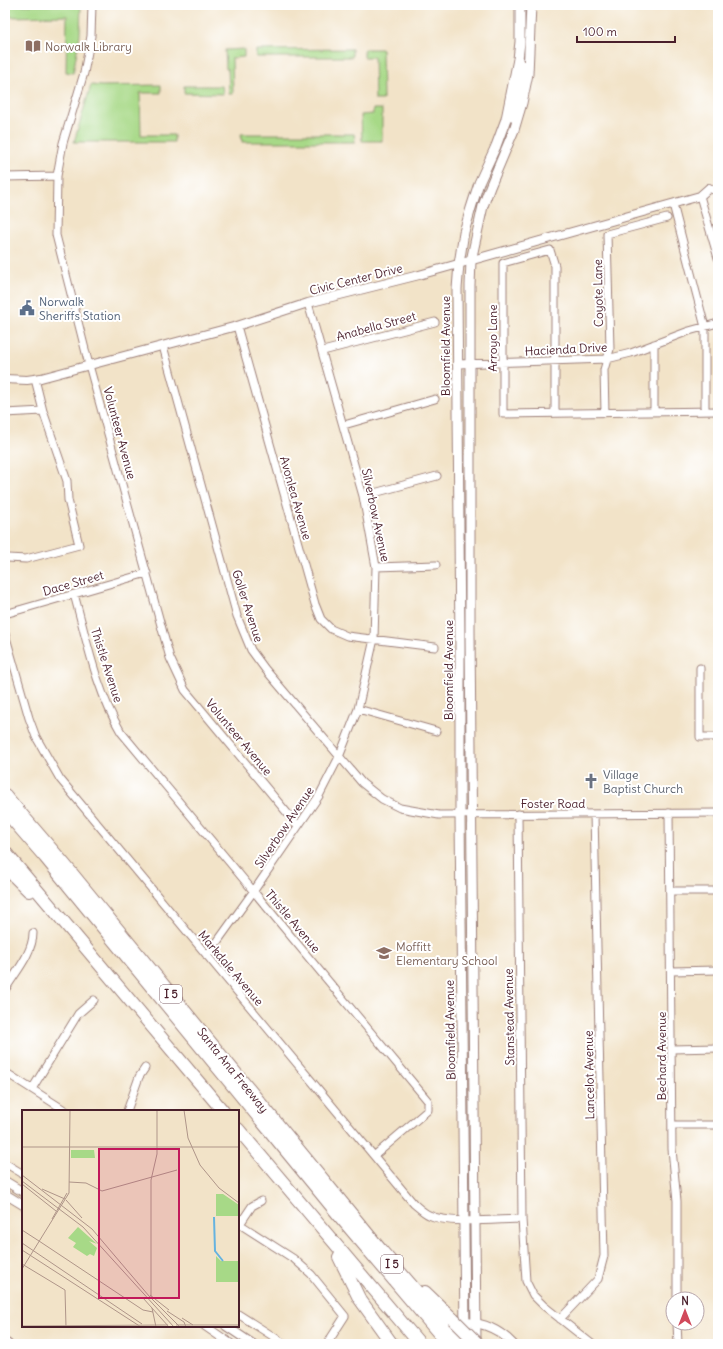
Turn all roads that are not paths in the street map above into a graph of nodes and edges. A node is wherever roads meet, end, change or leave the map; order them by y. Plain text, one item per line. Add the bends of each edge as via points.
1 (92, 5) edge
2 (520, 5) edge
3 (532, 5) edge
4 (518, 59) junction
5 (516, 125) junction
6 (493, 153) junction
7 (503, 158) junction
8 (57, 176) junction
9 (5, 177) edge
10 (709, 188) joint
11 (718, 192) edge
12 (700, 196) junction
13 (673, 204) junction
14 (667, 218) dead end
15 (718, 258) edge
16 (471, 261) junction
17 (459, 264) junction
18 (308, 303) junction
19 (435, 322) dead end
20 (718, 323) edge
21 (237, 326) junction
22 (705, 327) junction
23 (654, 344) junction
24 (162, 346) junction
25 (323, 351) junction
26 (607, 360) junction
27 (504, 362) junction
28 (554, 362) junction
29 (457, 364) junction
30 (470, 364) junction
31 (89, 365) junction
32 (35, 379) junction
33 (5, 380) edge
34 (435, 398) dead end
35 (43, 411) junction
36 (705, 411) junction
37 (718, 411) edge
38 (605, 412) junction
39 (654, 412) junction
40 (5, 413) edge
41 (554, 413) junction
42 (458, 422) junction
43 (471, 422) junction
44 (344, 426) junction
45 (437, 476) dead end
46 (363, 496) junction
47 (5, 558) edge
48 (436, 565) dead end
49 (376, 568) junction
50 (147, 573) junction
51 (74, 594) junction
52 (5, 614) edge
53 (5, 634) edge
54 (374, 639) junction
55 (435, 647) dead end
56 (460, 649) junction
57 (471, 649) junction
58 (700, 668) dead end
59 (358, 709) junction
60 (436, 731) dead end
61 (718, 737) edge
62 (460, 738) junction
63 (471, 738) junction
64 (339, 757) junction
65 (5, 796) edge
66 (5, 811) edge
67 (669, 813) junction
68 (718, 813) edge
69 (518, 814) junction
70 (594, 814) junction
71 (460, 815) junction
72 (472, 815) junction
73 (298, 826) junction
74 (5, 852) edge
75 (5, 868) edge
76 (461, 890) junction
77 (472, 890) junction
78 (670, 891) junction
79 (718, 891) edge
80 (253, 892) junction
81 (33, 933) dead end
82 (83, 944) junction
83 (207, 956) junction
84 (718, 970) edge
85 (671, 971) junction
86 (5, 990) edge
87 (94, 1000) dead end
88 (718, 1048) edge
89 (672, 1049) junction
90 (145, 1068) dead end
91 (5, 1072) edge
92 (32, 1089) junction
93 (64, 1110) edge
94 (127, 1110) edge
95 (222, 1110) edge
96 (672, 1125) junction
97 (718, 1125) edge
98 (239, 1130) edge
99 (374, 1156) junction
100 (5, 1163) edge
101 (22, 1173) edge
102 (5, 1181) edge
103 (22, 1191) edge
104 (5, 1194) edge
105 (261, 1201) dead end
106 (22, 1204) edge
107 (522, 1219) junction
108 (464, 1220) junction
109 (475, 1220) junction
110 (239, 1223) edge
111 (331, 1240) junction
112 (380, 1250) junction
113 (678, 1291) edge
114 (239, 1315) edge
115 (560, 1319) junction
116 (466, 1322) junction
117 (476, 1323) junction
118 (206, 1327) edge
119 (228, 1327) edge
120 (678, 1331) edge
121 (450, 1338) edge
122 (5, 1342) edge
123 (8, 1344) edge
124 (231, 1344) edge
125 (253, 1344) edge
126 (285, 1344) edge
127 (328, 1344) edge
128 (392, 1344) edge
129 (420, 1344) edge
130 (463, 1344) edge
131 (477, 1344) edge
132 (513, 1344) edge
133 (592, 1344) edge
134 (678, 1344) edge

1 - 8 street, Volunteer Avenue via 91,36 84,73 63,143
2 - 4 main road, Bloomfield Avenue
3 - 5 main road, Bloomfield Avenue via 528,74
4 - 5 main road via 522,74 512,118
4 - 6 main road, Bloomfield Avenue via 506,119
5 - 7 main road, Bloomfield Avenue
6 - 7 main road
6 - 17 main road, Bloomfield Avenue via 471,208
7 - 16 main road, Bloomfield Avenue via 484,206
8 - 9 street
8 - 31 street, Volunteer Avenue via 56,235
10 - 11 street
10 - 12 street, Civic Center Drive
12 - 13 street, Civic Center Drive
12 - 15 street
13 - 16 street, Civic Center Drive
13 - 22 street
14 - 26 street, Coyote Lane via 607,234 610,349
16 - 17 street, Civic Center Drive
16 - 30 main road, Bloomfield Avenue
17 - 18 street, Civic Center Drive
17 - 29 main road, Bloomfield Avenue
18 - 21 street, Civic Center Drive
18 - 25 street, Silverbow Avenue
19 - 25 street, Anabella Street
20 - 22 street, Hacienda Drive
21 - 24 street, Civic Center Drive
21 - 54 street, Avonlea Avenue via 314,604 321,619 331,629 347,636
22 - 23 street, Hacienda Drive
22 - 36 street
23 - 26 street, Hacienda Drive
23 - 39 street
24 - 31 street, Civic Center Drive
24 - 64 street, Goller Avenue via 237,616 251,650
25 - 44 street, Silverbow Avenue
26 - 28 street, Hacienda Drive
26 - 38 street, Coyote Lane via 604,370
27 - 28 street, Hacienda Drive
27 - 28 street, Arroyo Lane via 503,263 550,250 554,266
27 - 30 street, Hacienda Drive
27 - 41 street, Arroyo Lane via 503,414
28 - 41 street
29 - 30 street, Hacienda Drive
29 - 42 main road, Bloomfield Avenue
30 - 43 main road, Bloomfield Avenue
31 - 32 street, Civic Center Drive
31 - 50 street, Volunteer Avenue
32 - 33 street, Civic Center Drive
32 - 35 street
34 - 44 street
35 - 40 street
35 - 47 street via 67,481 68,500 79,545 26,559
36 - 37 street
36 - 39 street
38 - 39 street
38 - 41 street
42 - 43 main road
42 - 56 main road, Bloomfield Avenue
43 - 57 main road, Bloomfield Avenue
44 - 46 street, Silverbow Avenue
45 - 46 street
46 - 49 street, Silverbow Avenue
48 - 49 street
49 - 54 street, Silverbow Avenue
50 - 51 street, Dace Street
50 - 73 street, Volunteer Avenue via 170,658 185,690
51 - 52 street, Dace Street
51 - 80 street, Thistle Avenue via 100,687 121,732
53 - 83 street, Markdale Avenue via 36,737 60,779
54 - 55 street, Avonlea Avenue
54 - 59 street, Silverbow Avenue
56 - 57 main road
56 - 62 main road, Bloomfield Avenue
57 - 63 main road, Bloomfield Avenue
58 - 61 street via 700,737
59 - 60 street
59 - 64 street, Silverbow Avenue
62 - 63 main road
62 - 71 main road, Bloomfield Avenue
63 - 72 main road, Bloomfield Avenue
64 - 71 street, Goller Avenue via 362,783 382,799 400,808 432,814
64 - 73 street, Silverbow Avenue via 319,796
65 - 112 highway, Santa Ana Freeway / I 5 via 65,865
66 - 121 highway via 342,1219
67 - 68 street, Foster Road
67 - 70 street, Foster Road
67 - 78 street, Bechard Avenue
69 - 70 street, Foster Road
69 - 72 street, Foster Road
69 - 107 street, Stanstead Avenue
70 - 115 street, Lancelot Avenue via 604,1256 598,1278
71 - 72 street, Foster Road
71 - 76 main road, Bloomfield Avenue
72 - 77 main road, Bloomfield Avenue
73 - 80 street, Silverbow Avenue
74 - 82 highway
75 - 82 highway
76 - 77 main road
76 - 108 main road, Bloomfield Avenue
77 - 109 main road, Bloomfield Avenue
78 - 79 street
78 - 85 street, Bechard Avenue
80 - 83 street, Silverbow Avenue
80 - 99 street, Thistle Avenue via 428,1101 428,1110
81 - 86 street via 31,949
82 - 95 highway
83 - 99 street, Markdale Avenue
84 - 85 street
85 - 89 street, Bechard Avenue
87 - 92 street via 78,1014
88 - 89 street
89 - 96 street, Bechard Avenue
90 - 94 street via 139,1077
91 - 92 street
92 - 93 street
96 - 97 street
96 - 113 street, Bechard Avenue via 677,1201
98 - 111 highway, I 5
99 - 108 street, Markdale Avenue via 422,1211 444,1220
100 - 101 street
102 - 103 street
104 - 106 street
105 - 110 street via 252,1206
107 - 109 street, Markdale Avenue
107 - 115 street, Stanstead Avenue via 526,1281 532,1295
108 - 109 street, Markdale Avenue
108 - 116 main road, Bloomfield Avenue
109 - 117 main road, Bloomfield Avenue
110 - 127 street via 294,1258 311,1274 345,1316
111 - 128 highway via 359,1298
111 - 129 highway, I 5
112 - 121 highway, Santa Ana Freeway / I 5
112 - 131 highway, bridge
114 - 126 street
115 - 133 street, Stanstead Avenue
116 - 117 street
116 - 130 main road, Bloomfield Avenue
117 - 131 main road, Bloomfield Avenue
117 - 132 street via 494,1328
118 - 124 street
119 - 125 street
120 - 134 street
121 - 130 highway, Santa Ana Freeway / I 5
122 - 123 street

